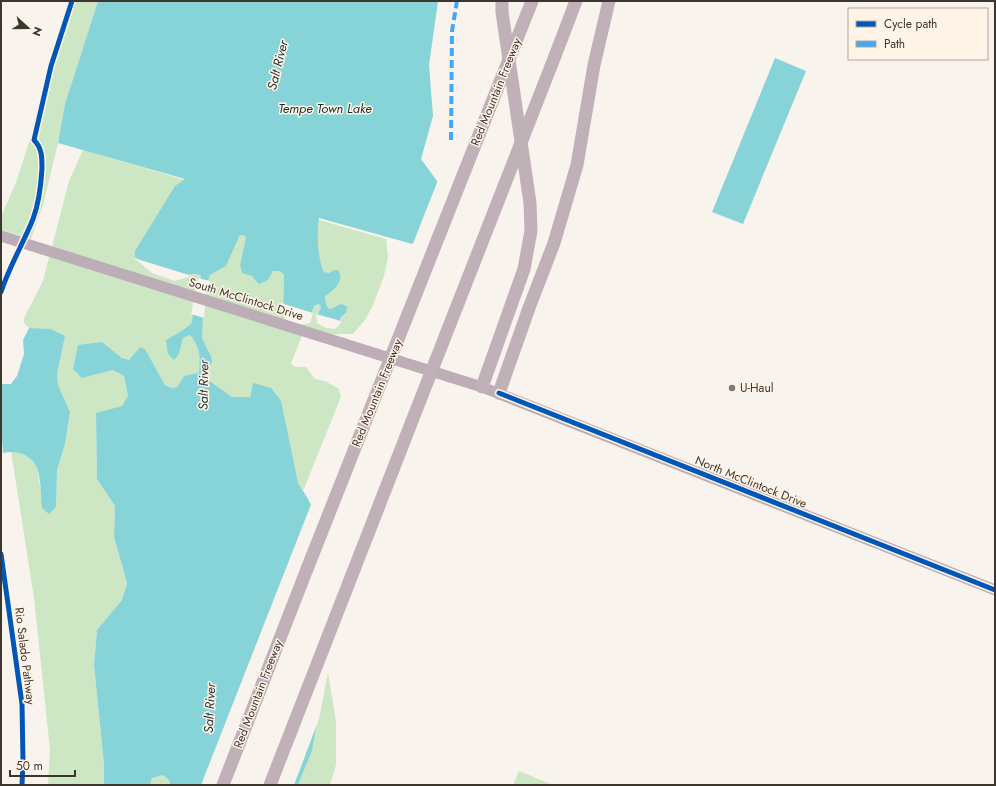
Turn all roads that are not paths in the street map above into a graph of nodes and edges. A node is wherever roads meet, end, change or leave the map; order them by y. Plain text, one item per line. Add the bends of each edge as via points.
1 (502, 1) edge
2 (532, 1) edge
3 (576, 1) edge
4 (609, 1) edge
5 (1, 236) edge
6 (482, 386) junction
7 (499, 393) junction
8 (995, 590) edge
9 (223, 785) edge
10 (270, 785) edge

1 - 6 highway via 530,203 531,231 524,268
2 - 9 highway, Red Mountain Freeway, bridge
3 - 10 highway, bridge
4 - 7 highway via 594,65 575,173 554,244
5 - 6 main road, South McClintock Drive, bridge
6 - 7 main road, North McClintock Drive
7 - 8 main road, North McClintock Drive

